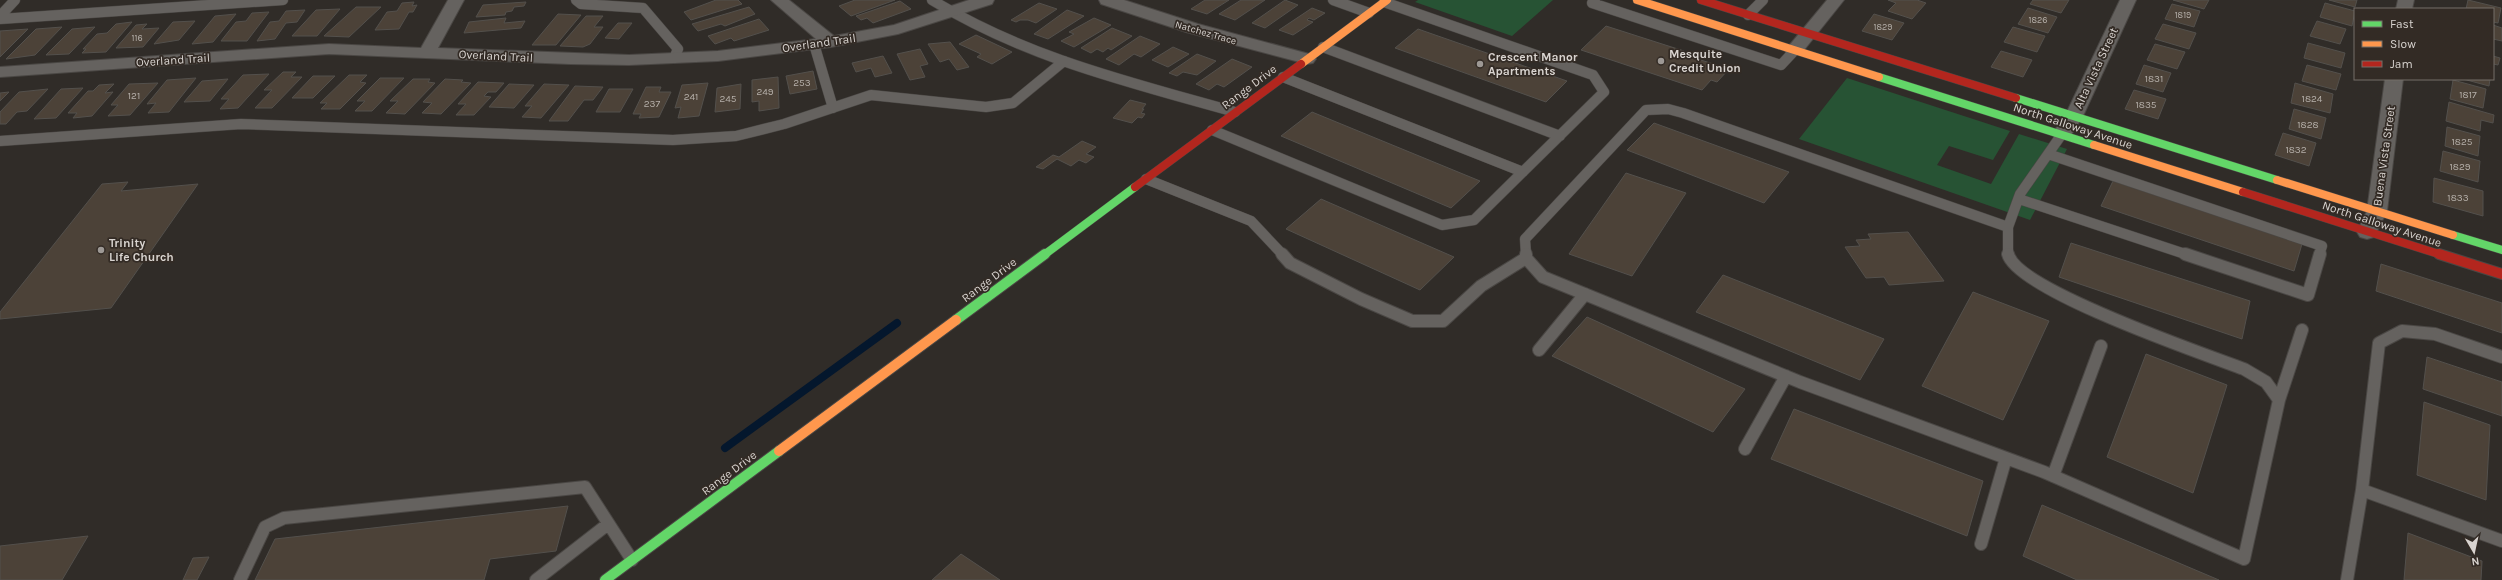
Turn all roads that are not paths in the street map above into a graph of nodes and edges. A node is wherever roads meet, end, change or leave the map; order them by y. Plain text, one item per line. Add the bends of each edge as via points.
1 (15, 0) edge
2 (283, 0) edge
3 (456, 0) edge
4 (576, 0) edge
5 (779, 0) edge
6 (932, 0) edge
7 (986, 0) edge
8 (1107, 0) edge
9 (1333, 0) edge
10 (1596, 0) edge
11 (1638, 0) edge
12 (1701, 0) edge
13 (1763, 0) edge
14 (1836, 0) edge
15 (2128, 0) edge
16 (1386, 1) edge
17 (950, 12) junction
18 (1369, 13) junction
19 (1748, 15) junction
20 (0, 18) edge
21 (1809, 34) junction
22 (831, 42) junction
23 (814, 44) junction
24 (1323, 47) junction
25 (1794, 51) junction
26 (427, 52) junction
27 (674, 58) junction
28 (1307, 59) junction
29 (1064, 61) junction
30 (0, 72) edge
31 (1283, 77) junction
32 (2394, 80) edge
33 (833, 108) junction
34 (1235, 112) junction
35 (2074, 116) junction
36 (1212, 130) junction
37 (2062, 134) junction
38 (1560, 136) junction
39 (0, 141) edge
40 (2048, 154) junction
41 (1523, 172) junction
42 (1146, 179) junction
43 (2019, 199) junction
44 (2376, 211) junction
45 (2008, 227) junction
46 (2368, 232) junction
47 (2502, 250) edge
48 (1526, 258) junction
49 (2502, 274) edge
50 (1585, 294) junction
51 (2302, 330) dead end
52 (2101, 346) dead end
53 (1539, 350) dead end
54 (2502, 357) edge
55 (1786, 376) junction
56 (2279, 400) junction
57 (1745, 449) dead end
58 (2006, 458) junction
59 (2053, 476) junction
60 (2362, 490) junction
61 (608, 524) junction
62 (2502, 541) edge
63 (1981, 544) dead end
64 (632, 560) junction
65 (240, 580) edge
66 (536, 580) edge
67 (605, 580) edge
68 (2347, 580) edge

1 - 20 lane
2 - 20 lane
3 - 26 street
4 - 27 lane via 580,4 643,8 678,49
5 - 22 street
6 - 17 lane
7 - 17 street, Overland Trail
8 - 28 street, Natchez Trace via 1192,28
9 - 18 lane
10 - 25 lane via 1592,3 1781,65
11 - 25 main road, North Galloway Avenue
12 - 19 main road, North Galloway Avenue
13 - 19 lane
14 - 21 street
15 - 35 street, Alta Vista Street
16 - 18 main road, Range Drive
16 - 38 lane via 1593,75 1604,92
17 - 22 street, Overland Trail via 898,29
17 - 29 lane via 1035,53
18 - 24 main road, Range Drive
19 - 21 main road, North Galloway Avenue
21 - 25 street
21 - 35 main road, North Galloway Avenue
22 - 23 street, Overland Trail
23 - 27 street, Overland Trail via 718,56
23 - 33 lane
24 - 28 main road, Range Drive
24 - 38 lane
25 - 37 main road, North Galloway Avenue
26 - 27 street, Overland Trail via 570,59
26 - 30 street, Overland Trail via 329,49
28 - 31 main road, Range Drive
29 - 33 lane via 1012,103 986,107 871,95
29 - 34 lane
31 - 34 main road, Range Drive
31 - 41 lane
32 - 44 street, Buena Vista Street
33 - 39 lane via 736,136 672,140 242,124
34 - 36 main road, Range Drive
35 - 37 street, Alta Vista Street
35 - 44 main road, North Galloway Avenue
36 - 41 lane via 1442,225 1474,220
36 - 42 main road, Range Drive
37 - 40 lane
37 - 46 main road, North Galloway Avenue
38 - 41 lane
40 - 43 lane
40 - 43 lane via 2322,246 2308,295
42 - 48 lane via 1251,222 1290,263 1361,300 1412,321 1443,321 1481,286
42 - 64 main road, Range Drive
43 - 45 lane via 2013,208
44 - 46 street, Buena Vista Street
44 - 47 main road, North Galloway Avenue
45 - 48 lane via 1683,112 1660,109 1646,110 1525,239
45 - 56 lane via 2006,236 2010,259 2032,281 2076,303 2244,369 2266,382
46 - 49 main road, North Galloway Avenue
48 - 50 lane via 1543,277
50 - 53 lane
50 - 55 lane
51 - 56 lane
52 - 59 lane
54 - 60 lane via 2435,334 2402,331 2379,343
55 - 57 lane
55 - 58 lane
56 - 59 lane via 2244,559
58 - 59 lane
58 - 63 lane
60 - 62 lane
60 - 68 lane
61 - 64 lane
61 - 65 lane via 585,487 284,518 265,527
61 - 66 lane
64 - 67 main road, Range Drive

